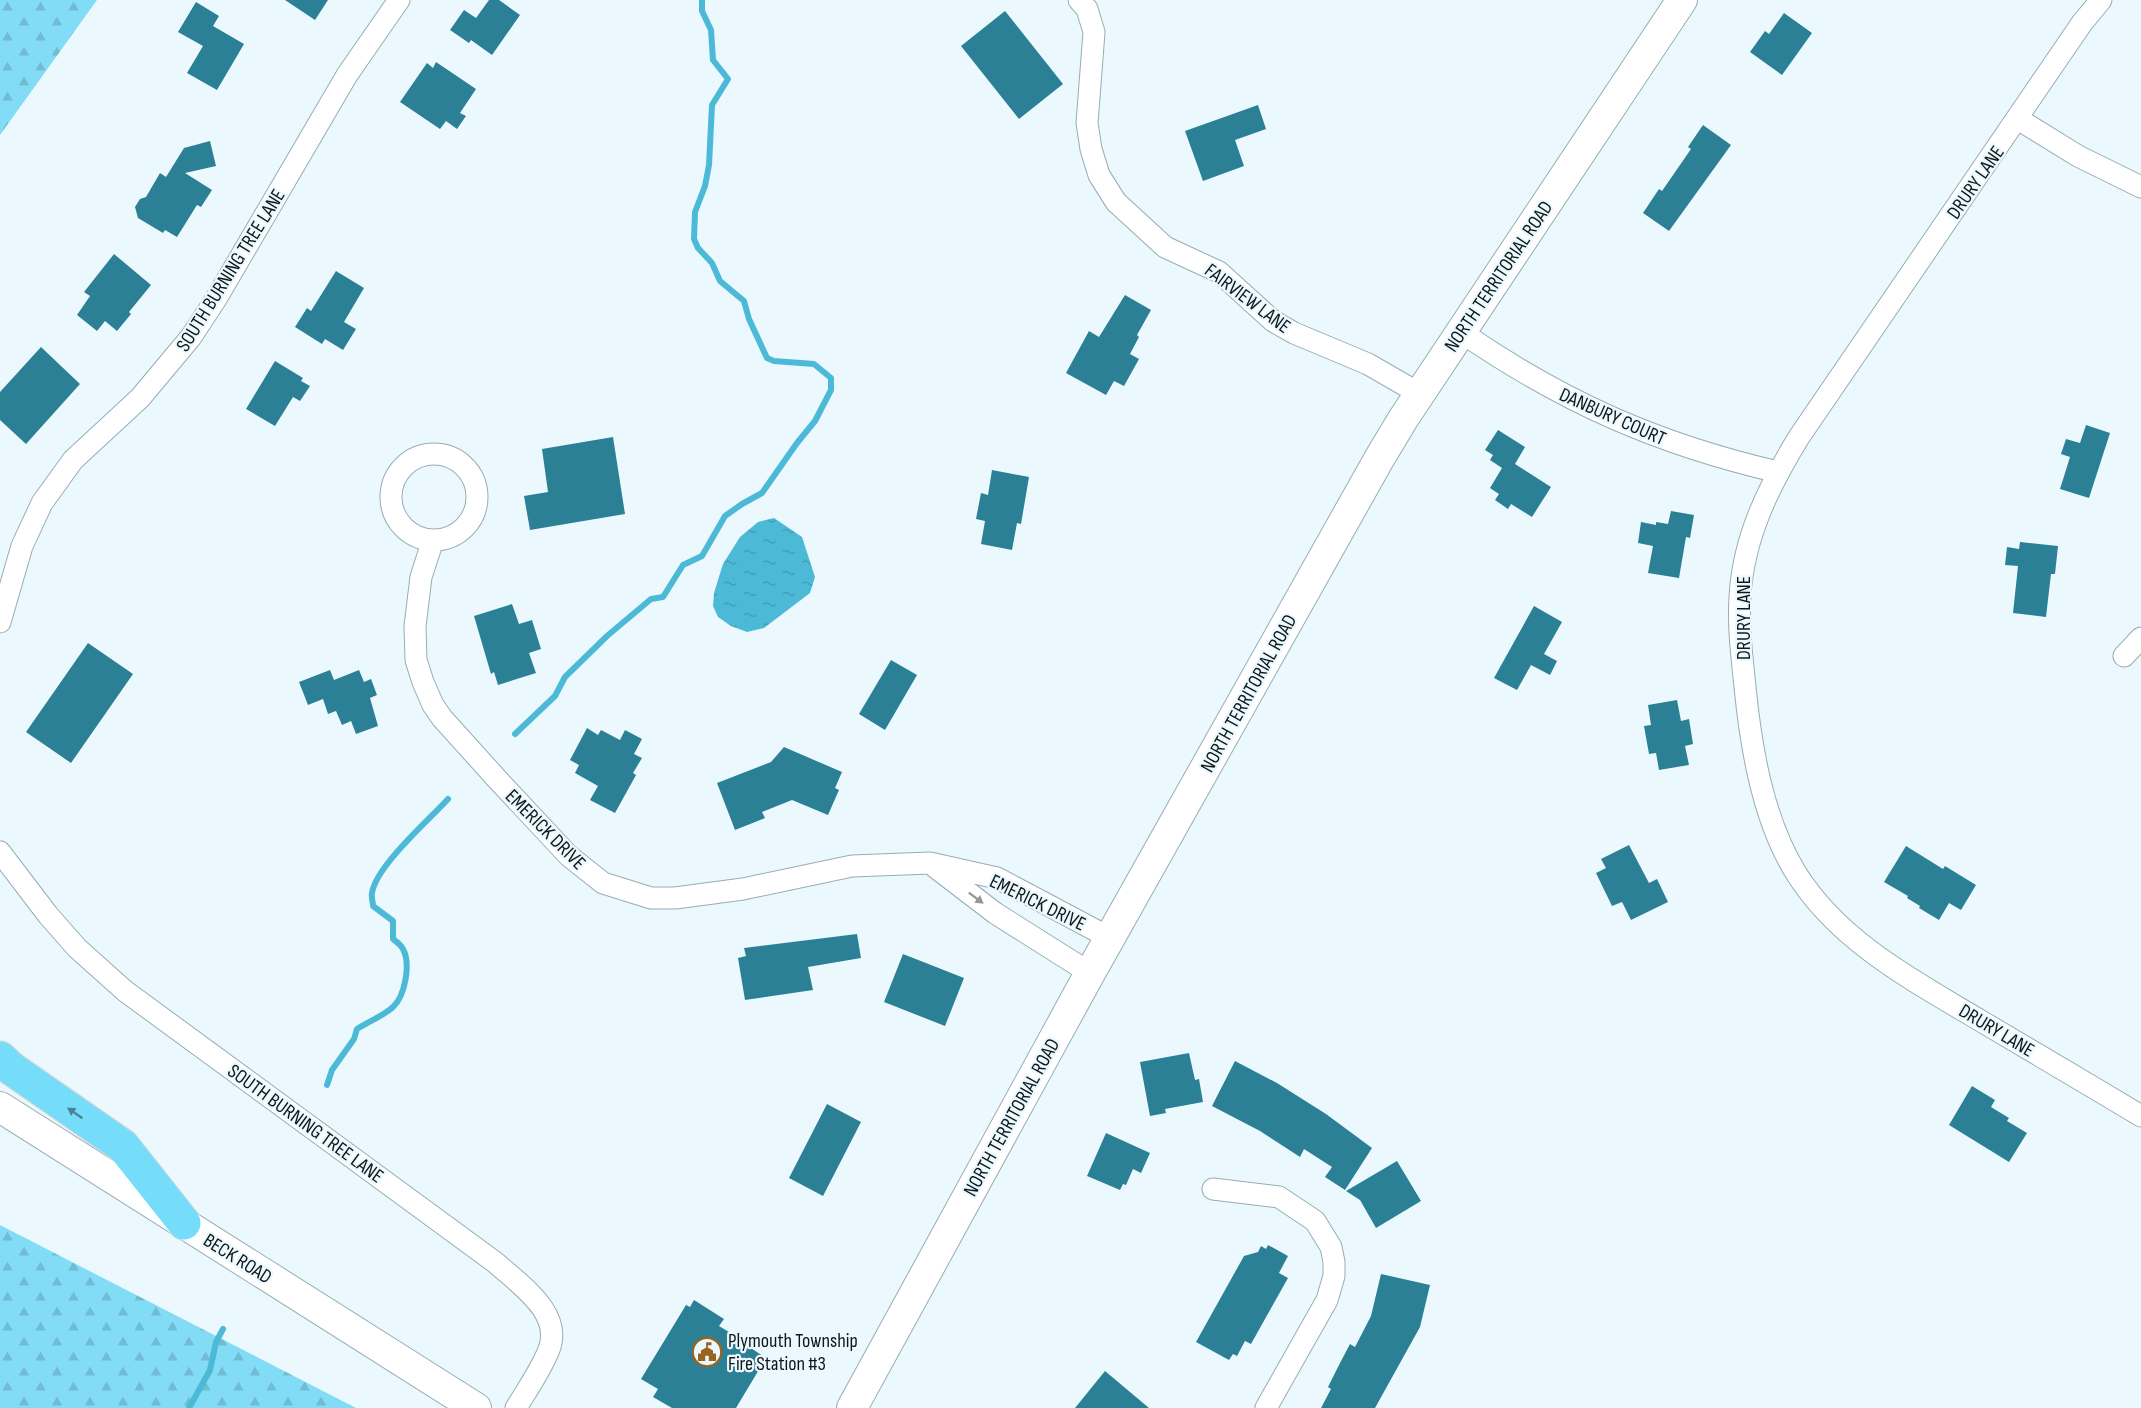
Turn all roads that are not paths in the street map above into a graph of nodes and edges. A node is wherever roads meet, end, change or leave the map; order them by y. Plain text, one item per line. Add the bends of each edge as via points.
1 (399, 0) edge
2 (1079, 0) edge
3 (1682, 0) edge
4 (2101, 0) edge
5 (2018, 119) junction
6 (2141, 187) edge
7 (1461, 332) junction
8 (1420, 394) junction
9 (1778, 472) junction
10 (433, 540) junction
11 (0, 622) edge
12 (2141, 638) edge
13 (2124, 656) dead end
14 (0, 852) edge
15 (930, 863) junction
16 (1110, 938) junction
17 (1090, 973) junction
18 (0, 1058) edge
19 (0, 1107) edge
20 (2141, 1116) edge
21 (1213, 1188) dead end
22 (184, 1223) junction
23 (476, 1408) edge
24 (516, 1408) edge
25 (852, 1408) edge
26 (1266, 1408) edge

1 - 11 street, SOUTH BURNING TREE LANE via 347,75 191,337 140,398 73,460 42,503 22,546
2 - 8 street, FAIRVIEW LANE via 1087,9 1094,32 1087,123 1091,149 1099,175 1116,202 1165,247 1219,272 1273,321 1368,364
3 - 7 main road, NORTH TERRITORIAL ROAD
4 - 5 street, DRURY LANE
5 - 6 street via 2078,156
5 - 9 street, DRURY LANE
7 - 8 main road, NORTH TERRITORIAL ROAD
7 - 9 street, DANBURY COURT via 1536,380 1610,418 1697,451
8 - 16 main road, NORTH TERRITORIAL ROAD via 1379,459
9 - 20 street, DRURY LANE via 1751,534 1743,564 1740,627 1747,710 1763,795 1795,872 1822,909 1862,945 1934,993
10 - 10 street via 410,534 393,512 391,498 399,472 421,455 435,453 462,463 472,474 478,503 464,529 452,537
10 - 15 street, EMERICK DRIVE via 421,577 415,626 416,660 432,705 569,856 603,883 651,898 675,898 743,889 852,866
12 - 13 street
14 - 24 street, SOUTH BURNING TREE LANE via 48,915 109,977 496,1263 536,1300 548,1316 552,1339
15 - 16 street, EMERICK DRIVE via 997,878
15 -> 17 street, EMERICK DRIVE via 995,913
16 - 17 main road, NORTH TERRITORIAL ROAD
17 - 25 main road, NORTH TERRITORIAL ROAD
22 -> 18 highway via 123,1146
19 - 22 main road, BECK ROAD
21 - 26 street via 1279,1197 1315,1221 1330,1246 1334,1262 1327,1300
22 - 23 main road, BECK ROAD

